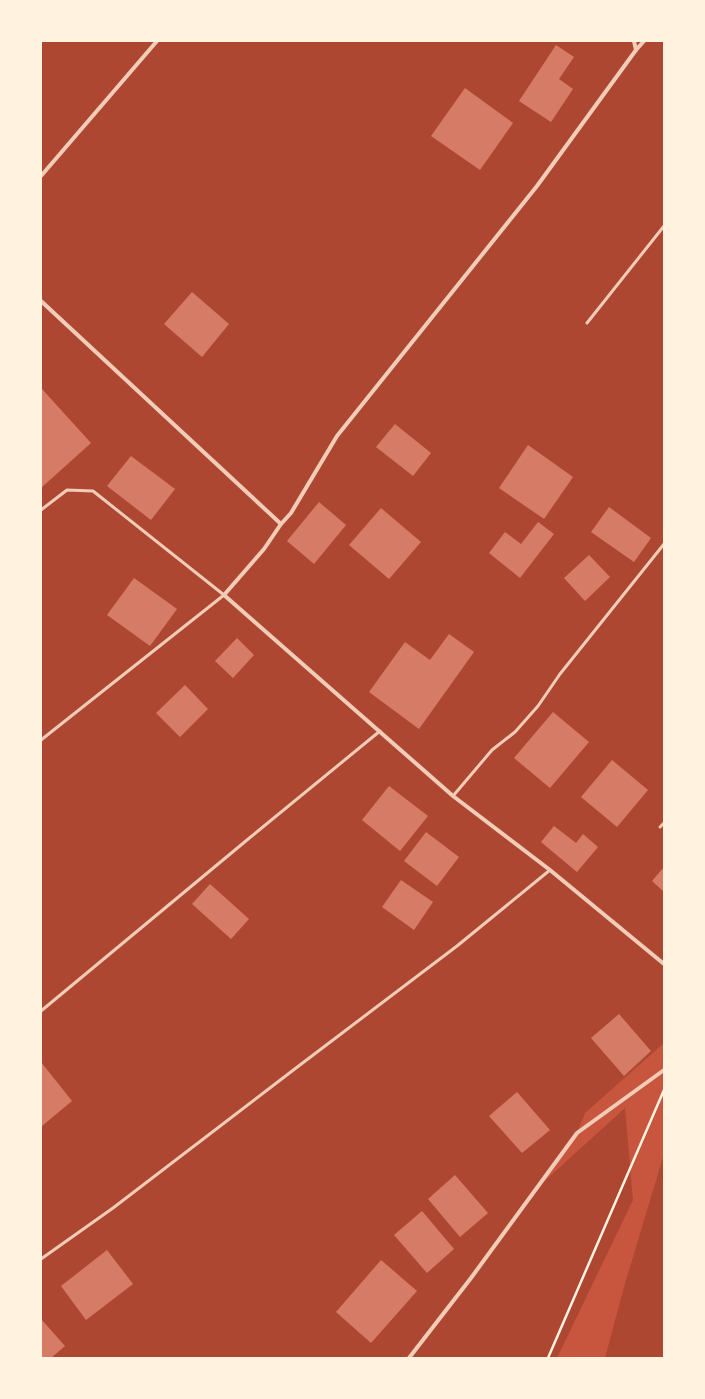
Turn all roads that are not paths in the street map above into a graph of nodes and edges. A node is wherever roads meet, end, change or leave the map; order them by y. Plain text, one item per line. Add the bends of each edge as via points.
1 (157, 41) edge
2 (634, 41) edge
3 (644, 41) edge
4 (636, 50) junction
5 (41, 176) edge
6 (664, 226) edge
7 (41, 301) edge
8 (587, 323) dead end
9 (41, 510) edge
10 (281, 524) junction
11 (664, 544) edge
12 (224, 595) junction
13 (380, 731) junction
14 (41, 740) edge
15 (453, 796) junction
16 (664, 823) edge
17 (660, 827) dead end
18 (550, 870) junction
19 (664, 964) edge
20 (41, 1010) edge
21 (664, 1070) edge
22 (41, 1259) edge
23 (409, 1358) edge

1 - 5 street
2 - 4 street
3 - 4 street
4 - 10 street via 537,186 337,436 291,513
6 - 8 lane
7 - 10 street
9 - 12 lane via 67,490 93,491
10 - 12 street via 264,549
11 - 15 lane via 560,674 538,706 515,732 492,750
12 - 13 street
12 - 14 lane
13 - 15 street
13 - 20 lane
15 - 18 street
16 - 17 lane
18 - 19 street
18 - 22 lane via 457,946 113,1208
21 - 23 street via 576,1134

